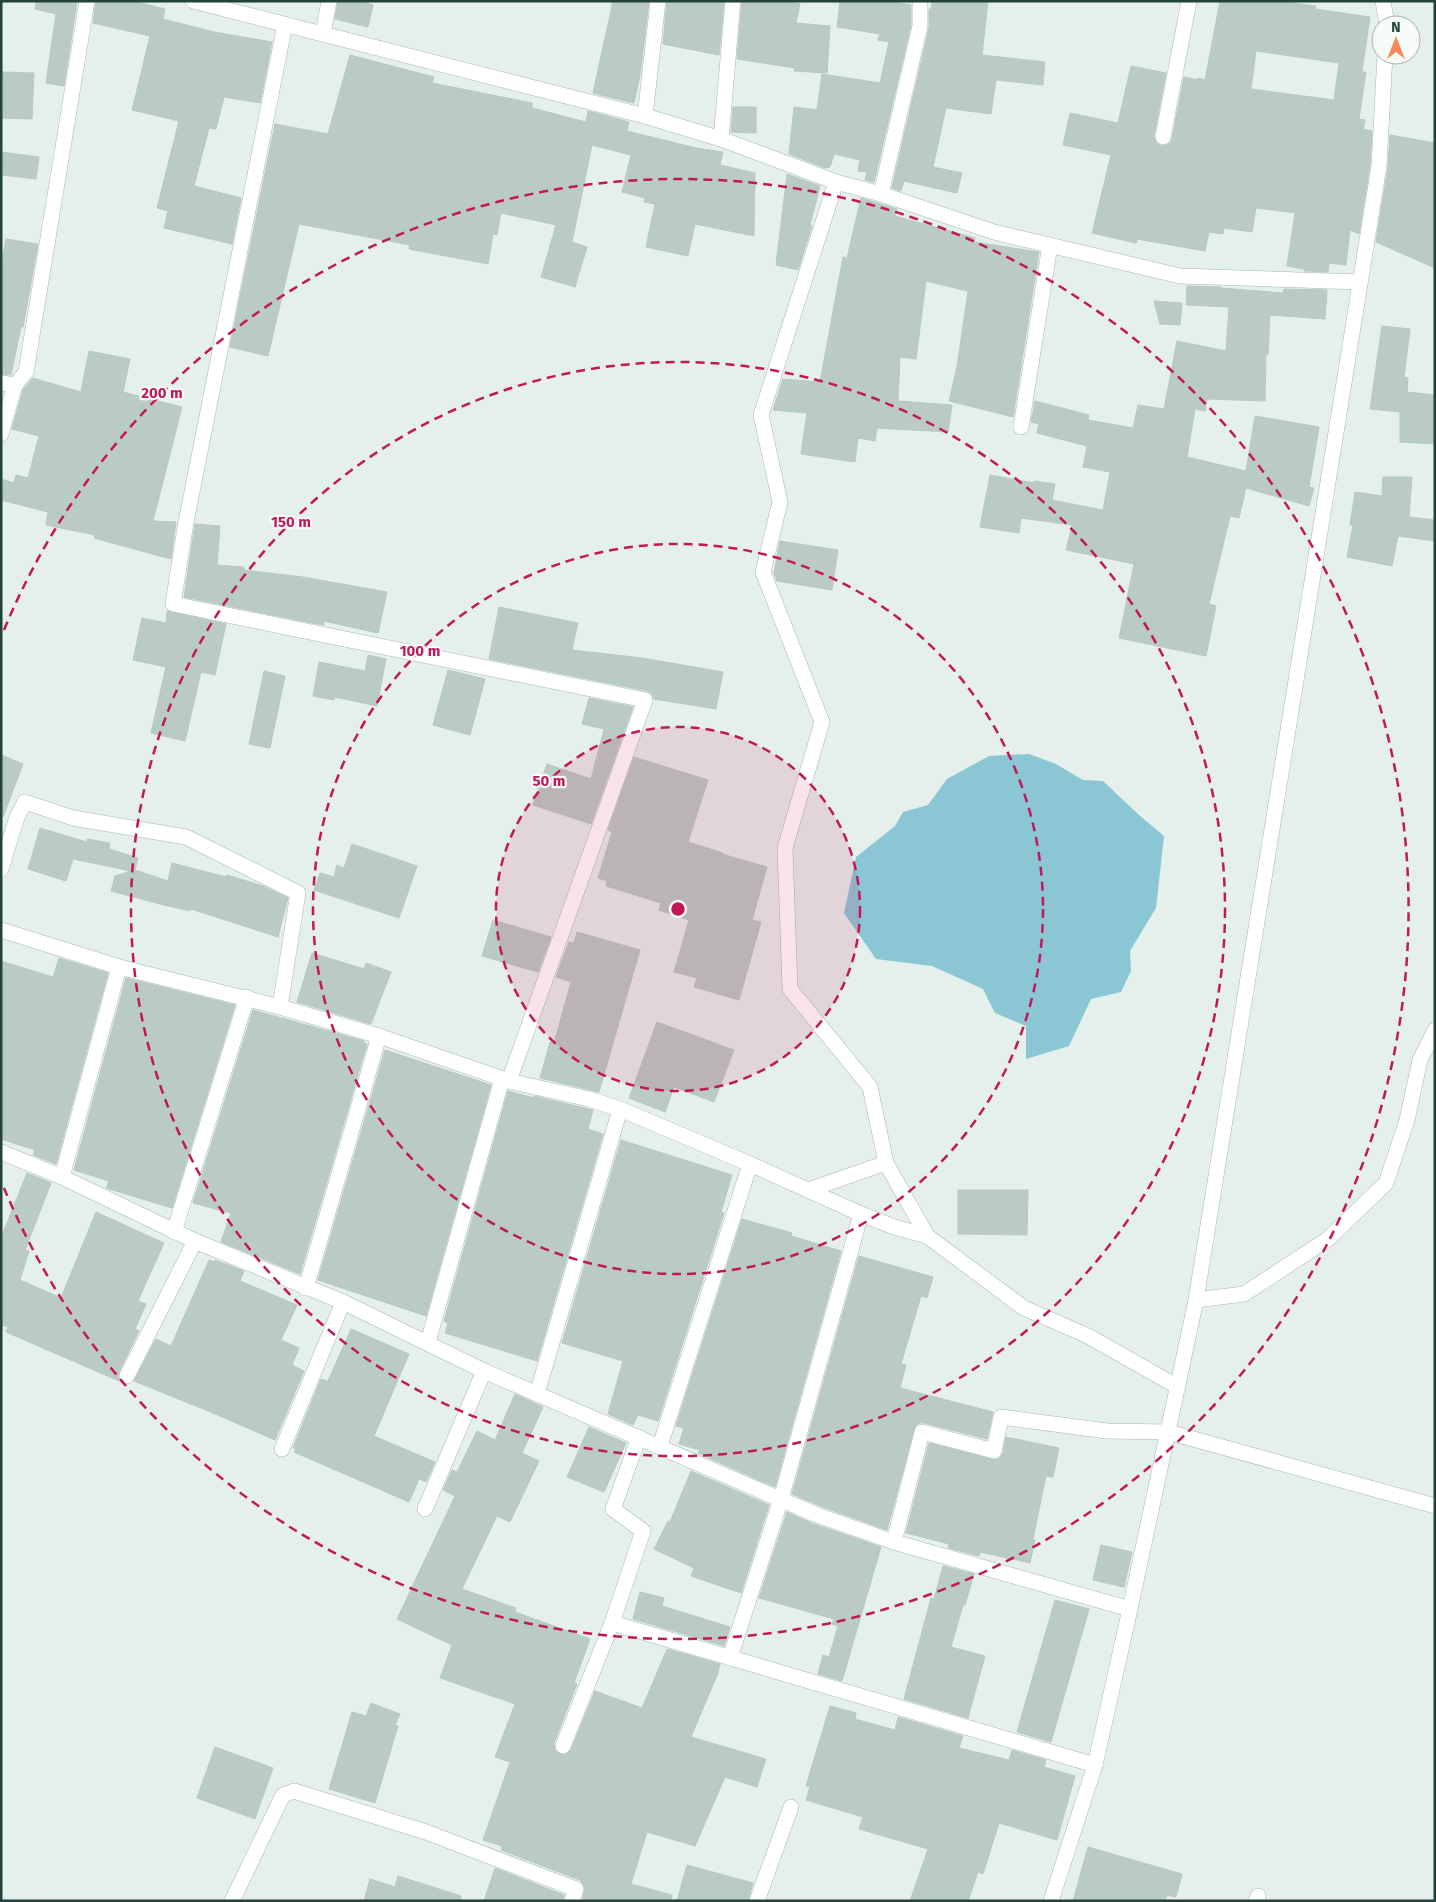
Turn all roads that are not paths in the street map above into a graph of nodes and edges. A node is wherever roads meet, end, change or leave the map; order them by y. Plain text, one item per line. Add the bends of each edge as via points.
1 (87, 1) edge
2 (194, 1) edge
3 (329, 1) edge
4 (658, 1) edge
5 (733, 1) edge
6 (920, 1) edge
7 (1189, 1) edge
8 (1383, 1) edge
9 (1385, 15) edge
10 (285, 24) junction
11 (323, 34) junction
12 (1384, 65) edge
13 (645, 116) junction
14 (1162, 137) dead end
15 (721, 139) junction
16 (836, 182) junction
17 (881, 194) junction
18 (1050, 245) junction
19 (1360, 282) junction
20 (8, 384) edge
21 (1021, 427) dead end
22 (1, 434) edge
23 (1, 869) edge
24 (1, 930) edge
25 (119, 967) junction
26 (247, 997) junction
27 (280, 1006) junction
28 (1435, 1030) edge
29 (379, 1036) junction
30 (506, 1080) junction
31 (620, 1109) junction
32 (1, 1152) edge
33 (886, 1163) junction
34 (750, 1164) junction
35 (62, 1177) junction
36 (808, 1190) junction
37 (860, 1214) junction
38 (174, 1232) junction
39 (926, 1236) junction
40 (194, 1241) junction
41 (306, 1288) junction
42 (1196, 1300) junction
43 (343, 1302) junction
44 (428, 1342) junction
45 (484, 1371) junction
46 (127, 1376) dead end
47 (1178, 1387) junction
48 (537, 1394) junction
49 (1168, 1432) junction
50 (639, 1437) junction
51 (660, 1446) junction
52 (282, 1449) dead end
53 (780, 1499) junction
54 (1435, 1506) edge
55 (425, 1508) dead end
56 (894, 1542) junction
57 (1130, 1609) junction
58 (612, 1623) junction
59 (730, 1658) junction
60 (563, 1746) dead end
61 (1095, 1765) junction
62 (791, 1807) dead end
63 (232, 1901) edge
64 (572, 1901) edge
65 (757, 1901) edge
66 (1051, 1901) edge

1 - 20 street via 26,372
2 - 10 street
3 - 11 street
4 - 13 street
5 - 15 street
6 - 17 street via 920,26
7 - 14 street
8 - 9 street
10 - 11 street
10 - 30 street via 188,512 173,604 646,700
11 - 13 street
12 - 19 street via 1379,166
13 - 15 street
15 - 16 street
16 - 17 street
16 - 33 street via 761,415 780,502 762,572 822,722 785,848 790,989 870,1087
17 - 18 street via 994,232
18 - 19 street via 1180,276
18 - 21 street
19 - 42 street
20 - 22 street
23 - 27 street via 25,802 73,818 186,837 298,893
24 - 25 street
25 - 26 street
25 - 35 street
26 - 27 street
26 - 38 street
27 - 29 street
28 - 42 street via 1420,1060 1386,1183 1328,1239 1244,1294
29 - 30 street
29 - 41 street
30 - 31 street
30 - 44 street
31 - 34 street
31 - 48 street
32 - 35 street
33 - 36 street
33 - 39 street
34 - 36 street
34 - 51 street
35 - 38 street
36 - 37 street
37 - 39 street
37 - 53 street
38 - 40 street
39 - 47 street via 1024,1308 1088,1336
40 - 41 street
40 - 46 street
41 - 43 street
42 - 47 street
43 - 44 street
43 - 52 street
44 - 45 street
45 - 48 street
45 - 55 street
47 - 49 street
48 - 50 street
49 - 54 street
49 - 56 street via 1107,1431 1001,1417 994,1451 922,1432
49 - 57 street
50 - 51 street
50 - 58 street via 613,1508 642,1531
51 - 53 street
53 - 56 street
53 - 59 street
56 - 57 street
57 - 61 street
58 - 59 street
58 - 60 street
59 - 61 street
61 - 66 street
62 - 65 street
63 - 64 street via 283,1795 294,1792 426,1832 576,1889

